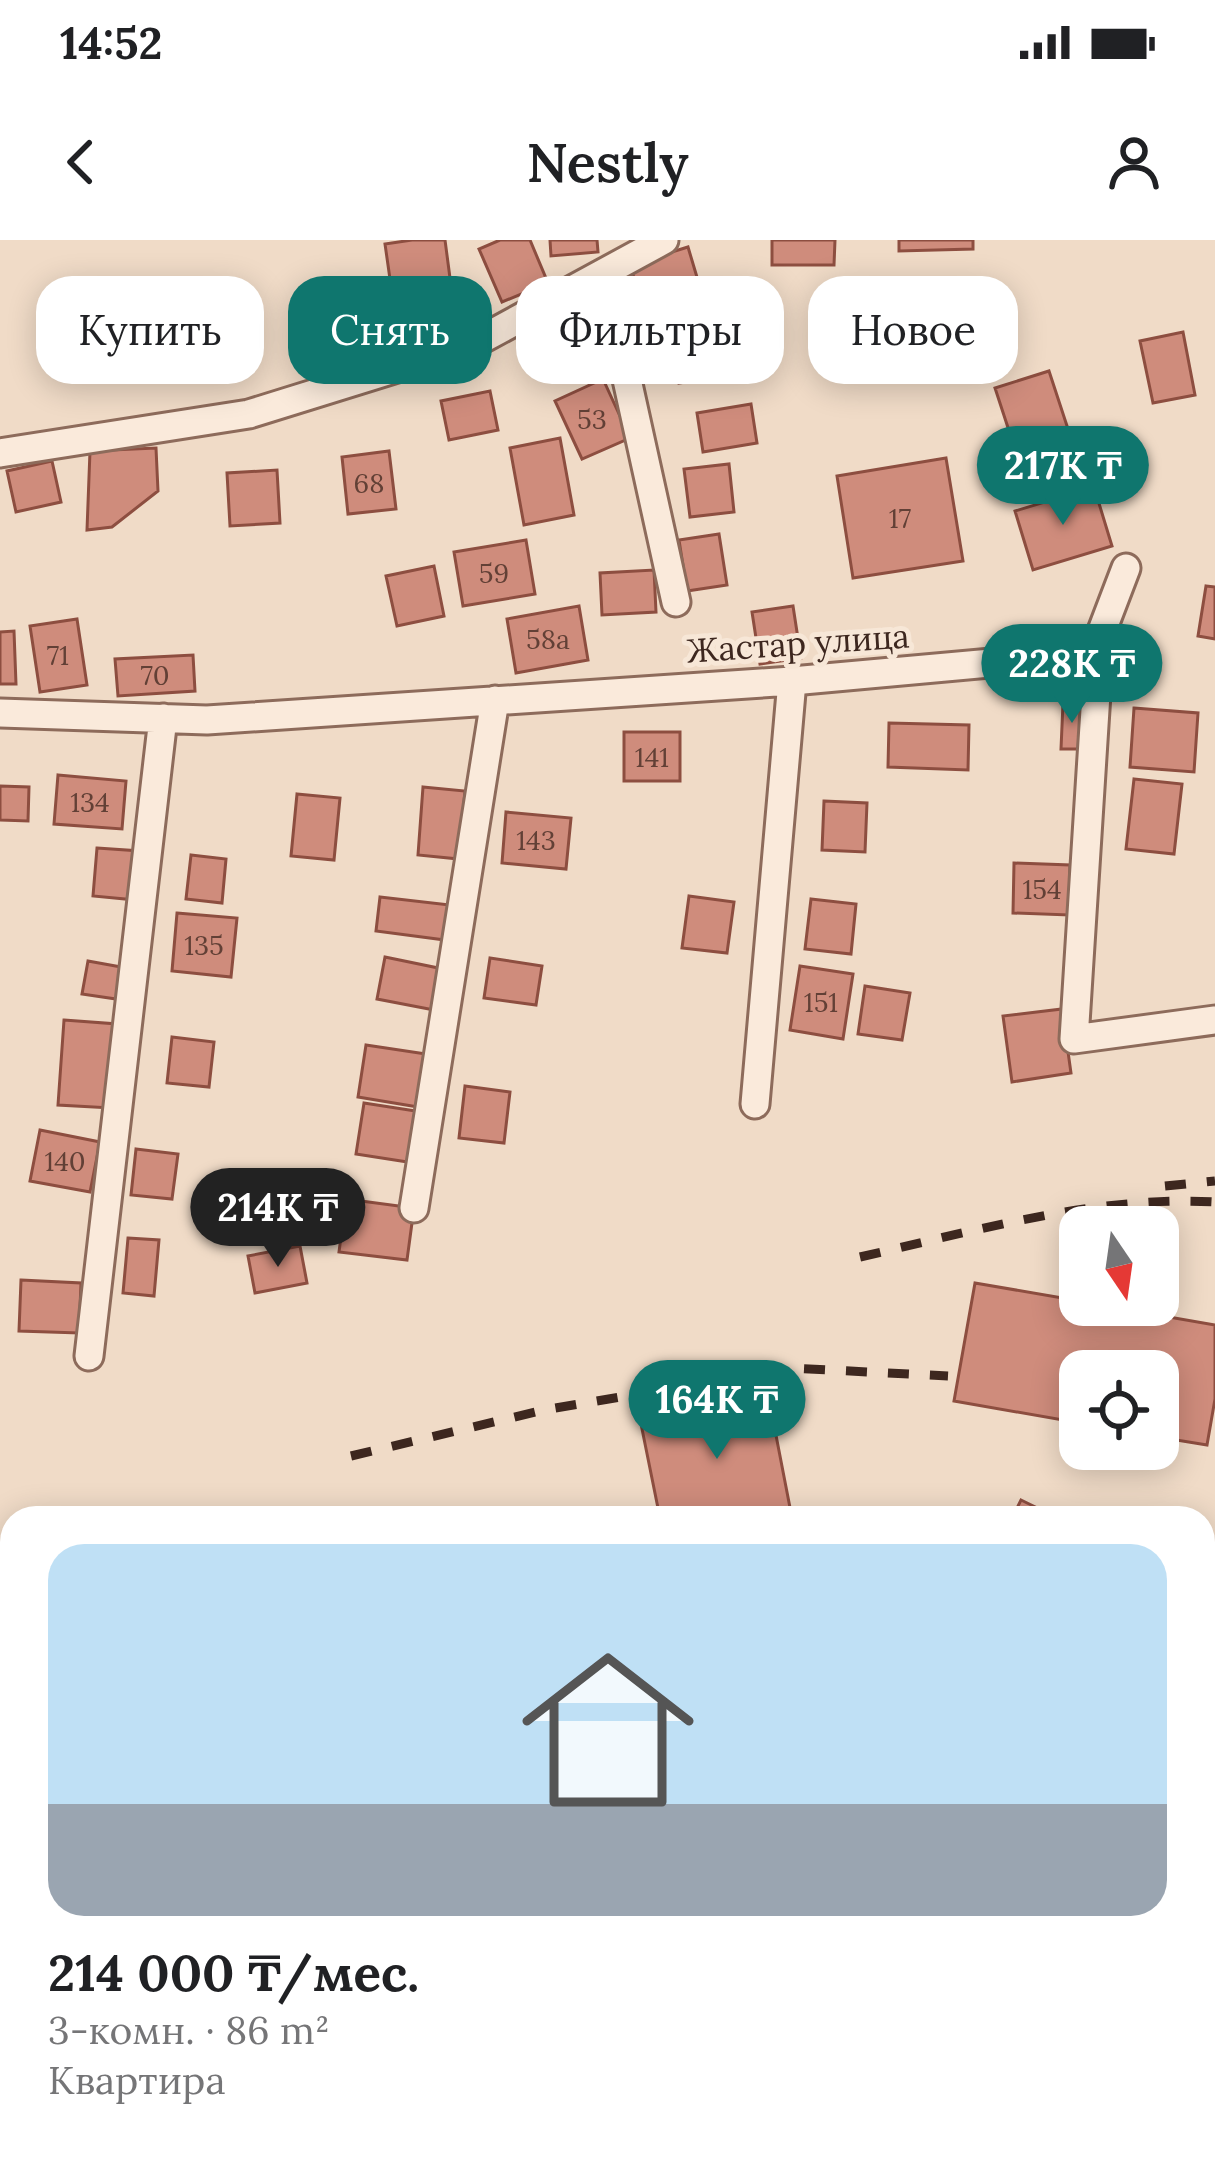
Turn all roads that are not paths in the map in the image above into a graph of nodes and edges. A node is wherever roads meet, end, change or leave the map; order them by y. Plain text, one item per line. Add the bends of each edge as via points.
1 (664, 240) edge
2 (604, 274) junction
3 (0, 453) edge
4 (1126, 568) dead end
5 (676, 602) dead end
6 (1084, 678) junction
7 (791, 681) junction
8 (495, 700) junction
9 (0, 713) edge
10 (163, 718) junction
11 (1215, 1020) edge
12 (754, 1104) dead end
13 (414, 1208) dead end
14 (89, 1356) dead end

1 - 2 street
2 - 3 street via 471,345 249,414
2 - 5 street
4 - 6 street
6 - 7 street, Жастар улица via 1067,656
6 - 11 street via 1096,694 1074,1039
7 - 8 street, Жастар улица
7 - 12 street
8 - 10 street, Жастар улица
8 - 13 street
9 - 10 street, Жастар улица
10 - 14 street

